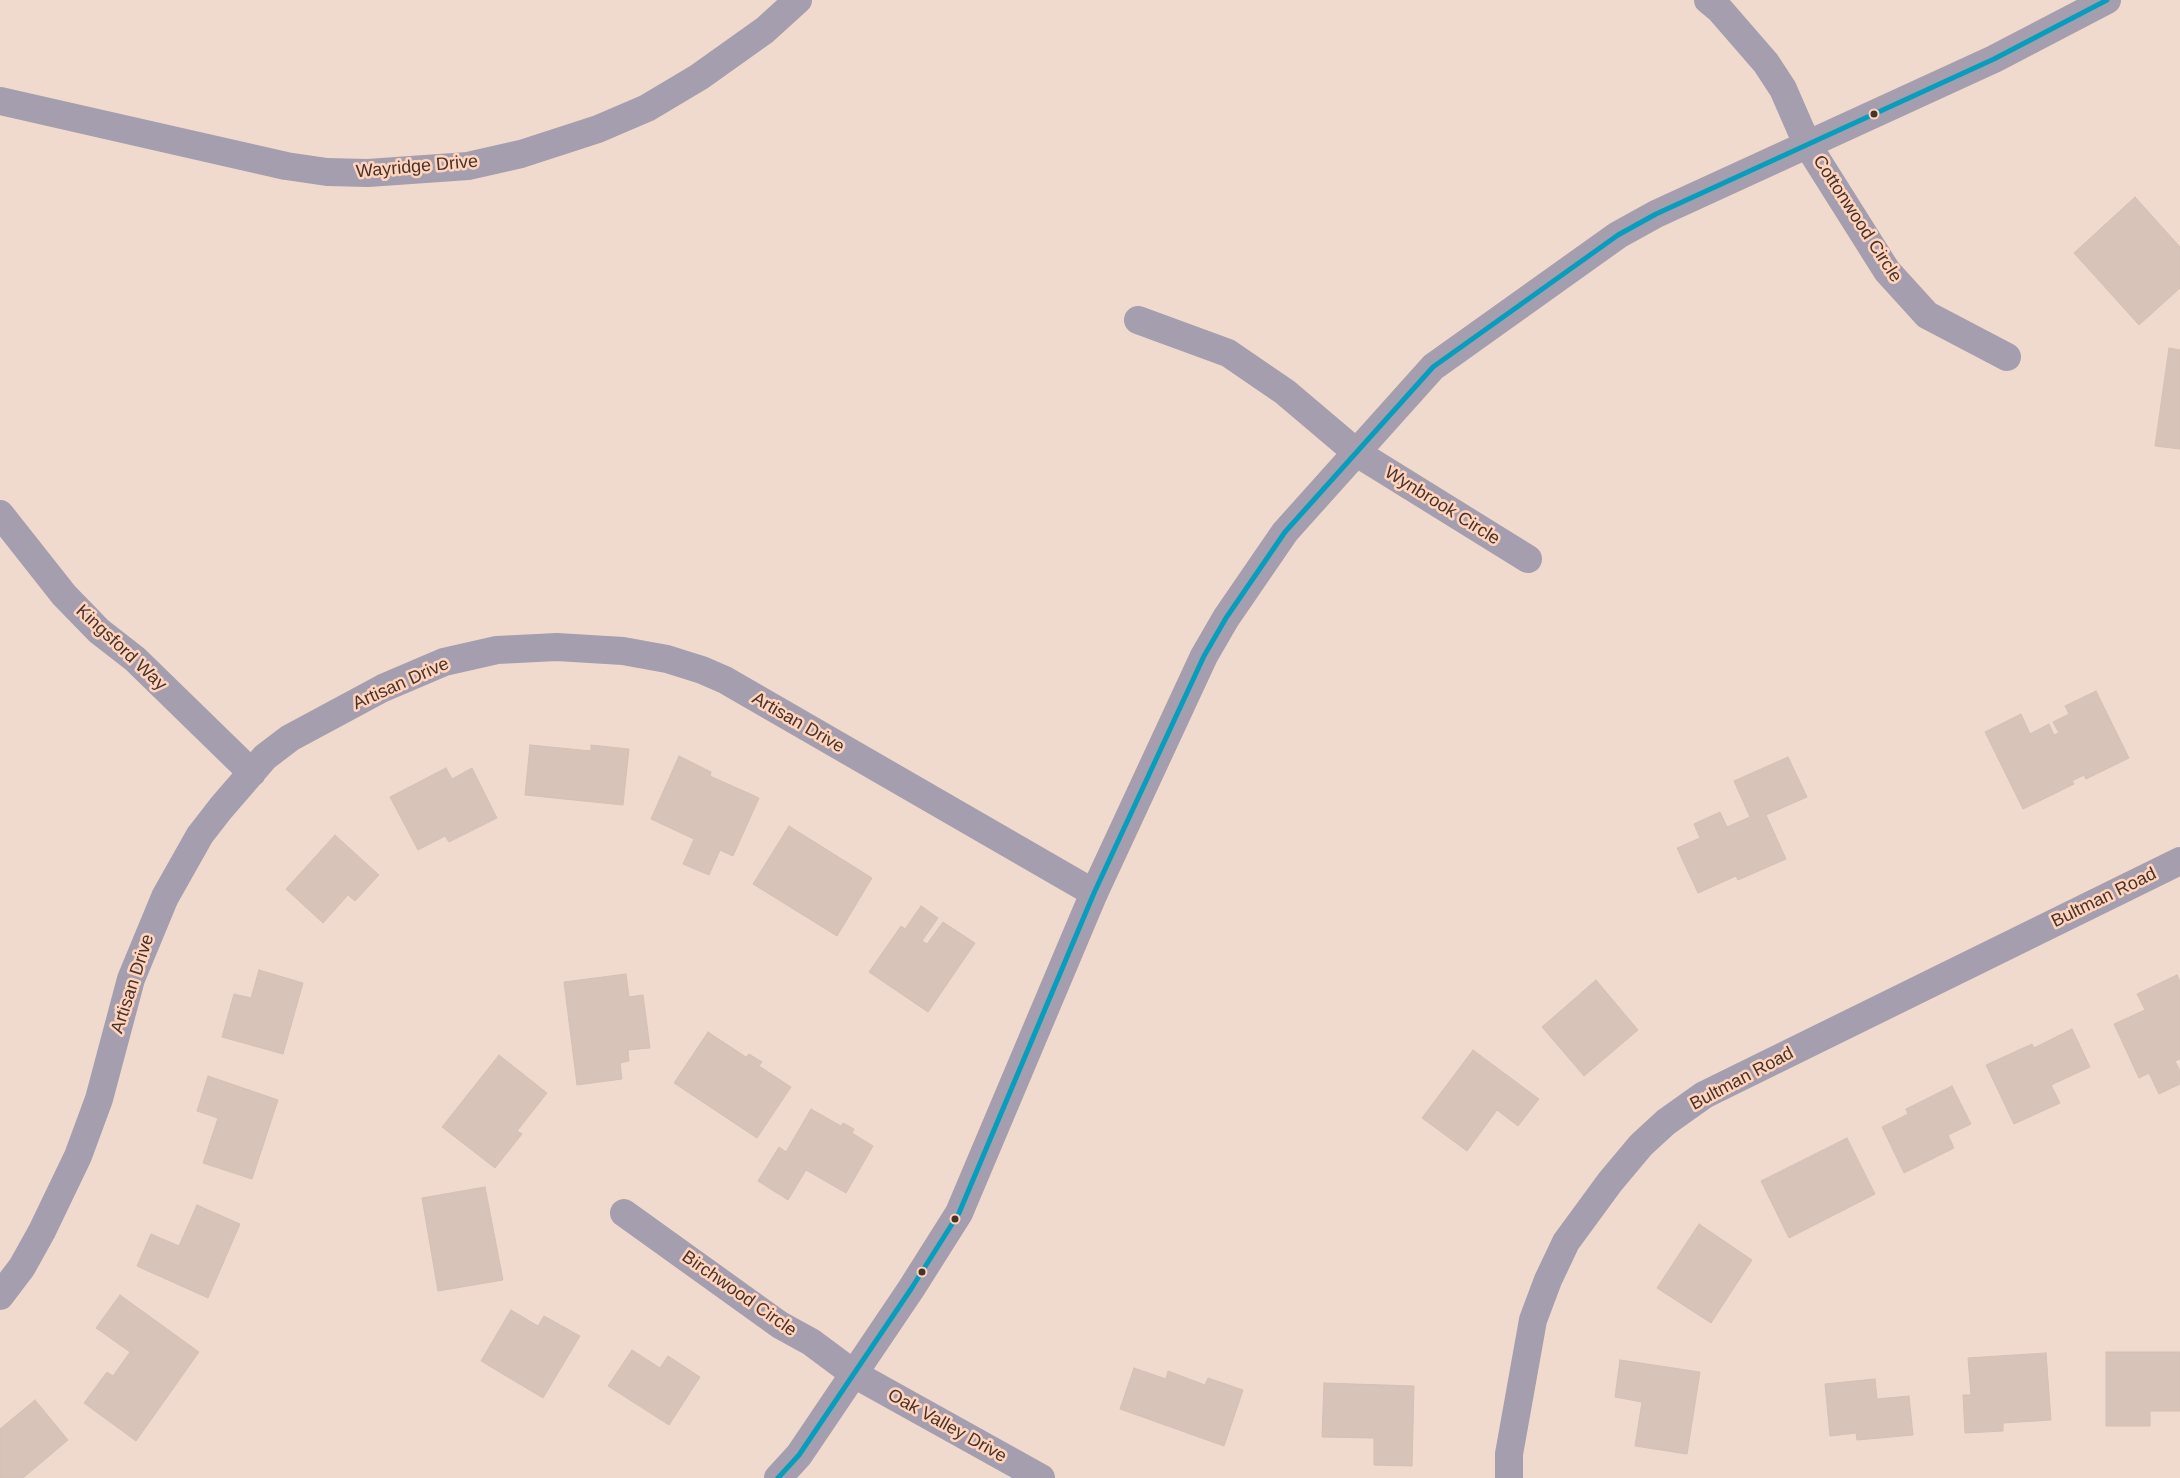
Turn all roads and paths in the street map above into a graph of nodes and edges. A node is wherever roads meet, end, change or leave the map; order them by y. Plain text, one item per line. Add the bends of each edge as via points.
1 (798, 0) edge
2 (1708, 0) edge
3 (2107, 0) edge
4 (0, 101) edge
5 (1807, 144) junction
6 (1138, 320) dead end
7 (2007, 358) dead end
8 (1357, 453) junction
9 (0, 514) edge
10 (1528, 559) dead end
11 (252, 773) junction
12 (2180, 861) edge
13 (1094, 894) junction
14 (624, 1212) dead end
15 (0, 1296) edge
16 (854, 1374) junction
17 (778, 1478) edge
18 (1041, 1478) edge
19 (1509, 1478) edge

1 - 4 street, Wayridge Drive via 765,30 699,78 646,108 520,154 468,166 368,173 327,172 286,166
2 - 5 street, Cottonwood Circle via 1766,63 1786,94
3 - 5 street via 1994,59
5 - 7 street, Cottonwood Circle via 1887,272 1927,316
5 - 8 street via 1618,235 1433,367
6 - 8 street, Wynbrook Circle via 1228,353 1285,392
8 - 10 street, Wynbrook Circle
8 - 13 street via 1285,532 1226,618 1204,656
9 - 11 street, Kingsford Way via 64,595 99,631 135,659
11 - 13 street, Artisan Drive via 290,738 383,688 444,662 497,650 557,647 623,651 667,659 725,680
11 - 15 street, Artisan Drive via 200,836 165,897 131,979 99,1099 78,1156 22,1267
12 - 19 street, Bultman Road via 1704,1095 1653,1133 1610,1182 1572,1234 1548,1280 1533,1320 1509,1454
13 - 16 street via 959,1213
14 - 16 street, Birchwood Circle via 780,1325
16 - 17 street via 799,1455
16 - 18 street, Oak Valley Drive

